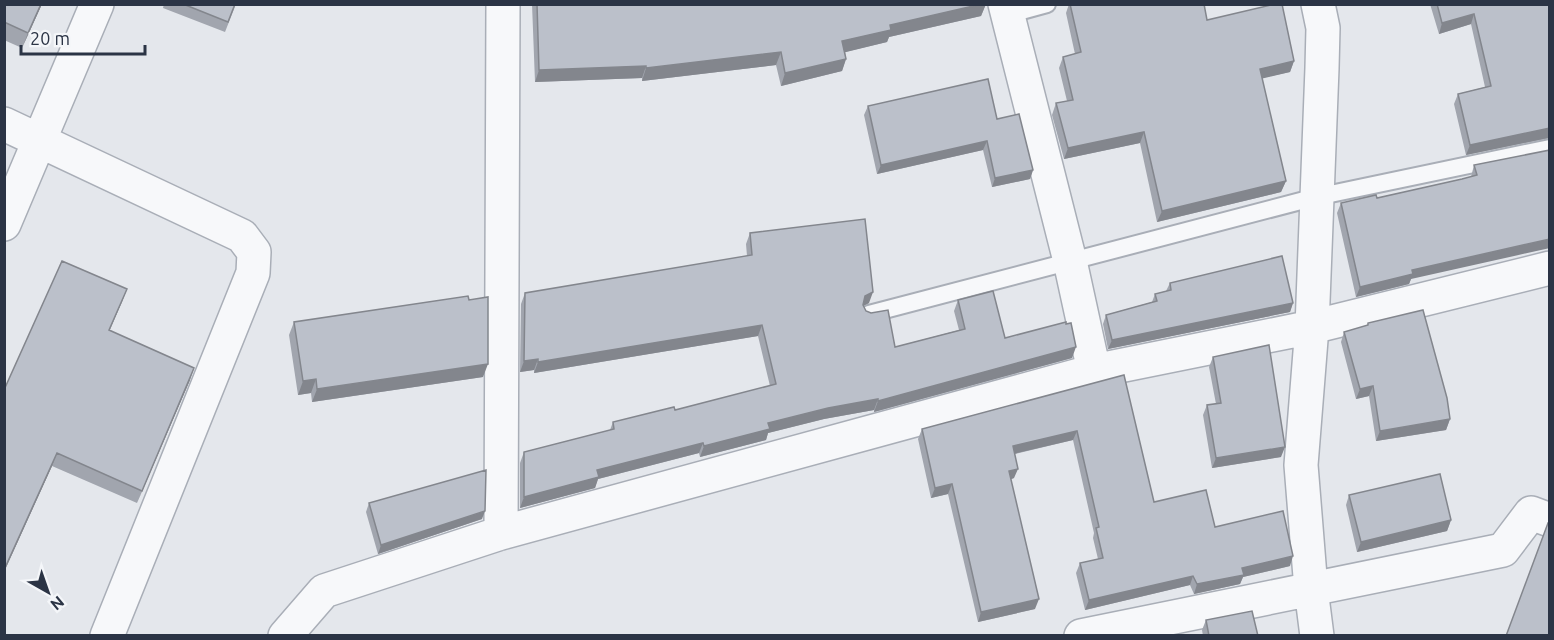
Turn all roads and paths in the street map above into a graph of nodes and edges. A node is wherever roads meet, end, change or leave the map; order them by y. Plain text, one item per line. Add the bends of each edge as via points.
1 (97, 4) edge
2 (503, 4) edge
3 (1047, 4) edge
4 (1318, 4) edge
5 (1006, 10) edge
6 (4, 124) edge
7 (39, 140) junction
8 (1550, 148) edge
9 (1316, 197) junction
10 (4, 224) edge
11 (1070, 261) junction
12 (1550, 268) edge
13 (869, 314) edge
14 (1312, 327) junction
15 (1094, 371) junction
16 (1550, 520) edge
17 (501, 533) junction
18 (1311, 589) junction
19 (107, 636) edge
20 (285, 636) edge
21 (1081, 636) edge
22 (1317, 636) edge

1 - 7 street
2 - 17 street
3 - 5 lane
4 - 9 street via 1323,28
5 - 11 street
6 - 7 street
7 - 10 street
7 - 19 street via 242,236 254,252 253,273
8 - 9 lane
9 - 11 lane
9 - 14 street
11 - 13 lane
11 - 15 street
12 - 14 street
14 - 15 street
14 - 18 street via 1301,465
15 - 17 street
16 - 18 street via 1531,513 1503,550
17 - 20 street via 324,591
18 - 21 street
18 - 22 street

